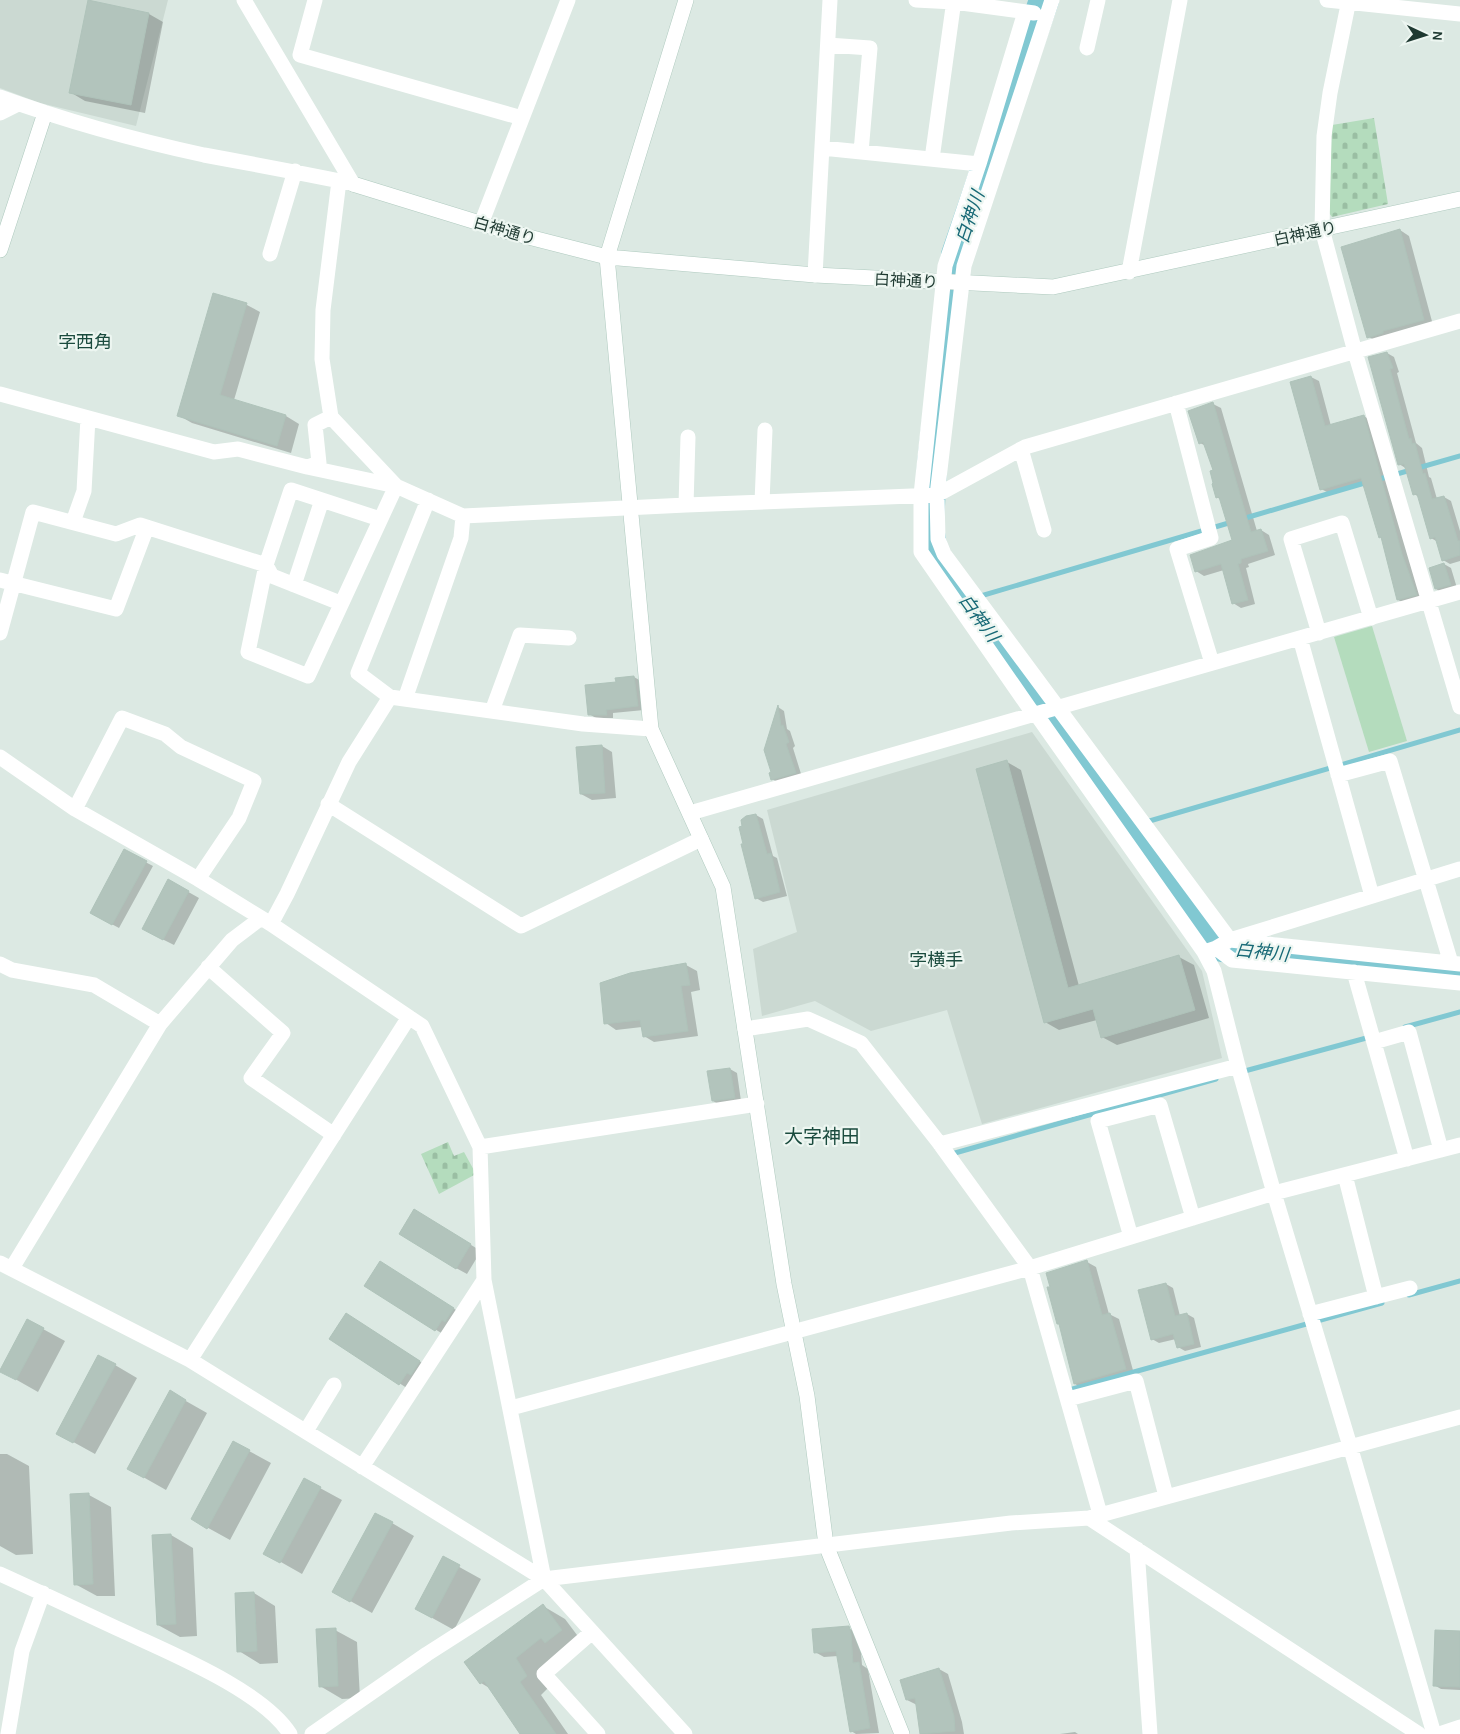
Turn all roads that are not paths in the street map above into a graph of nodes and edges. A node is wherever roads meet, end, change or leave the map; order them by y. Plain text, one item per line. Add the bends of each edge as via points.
1 (244, 0) edge
2 (315, 0) edge
3 (568, 0) edge
4 (686, 0) edge
5 (830, 0) edge
6 (916, 0) edge
7 (1052, 0) edge
8 (1098, 0) edge
9 (1180, 0) edge
10 (1327, 0) edge
11 (954, 1) edge
12 (1349, 1) edge
13 (1037, 14) junction
14 (1460, 14) edge
15 (828, 45) junction
16 (1087, 48) dead end
17 (0, 97) edge
18 (18, 104) junction
19 (0, 113) edge
20 (46, 113) junction
21 (522, 118) junction
22 (822, 148) junction
23 (861, 152) junction
24 (932, 159) junction
25 (978, 164) junction
26 (295, 171) junction
27 (347, 182) junction
28 (1460, 199) edge
29 (481, 224) junction
30 (1322, 229) junction
31 (0, 250) edge
32 (270, 254) dead end
33 (607, 257) junction
34 (1129, 272) junction
35 (815, 274) junction
36 (953, 283) junction
37 (1460, 321) edge
38 (1355, 352) junction
39 (0, 394) edge
40 (1176, 403) junction
41 (332, 417) junction
42 (88, 418) junction
43 (766, 430) dead end
44 (688, 437) dead end
45 (1021, 449) junction
46 (307, 467) junction
47 (396, 486) junction
48 (930, 495) junction
49 (322, 500) junction
50 (428, 500) junction
51 (762, 502) junction
52 (686, 505) junction
53 (631, 507) junction
54 (464, 516) junction
55 (380, 519) junction
56 (74, 522) junction
57 (147, 527) junction
58 (1044, 530) dead end
59 (266, 565) junction
60 (7, 582) edge
61 (294, 585) junction
62 (1460, 592) edge
63 (1429, 601) junction
64 (340, 603) junction
65 (1371, 618) junction
66 (0, 633) edge
67 (1319, 633) junction
68 (569, 638) dead end
69 (1300, 638) junction
70 (1212, 663) junction
71 (397, 698) junction
72 (1059, 707) junction
73 (1460, 707) edge
74 (492, 712) junction
75 (1036, 714) junction
76 (651, 729) junction
77 (2, 764) edge
78 (1338, 775) junction
79 (328, 804) junction
80 (75, 809) junction
81 (690, 813) junction
82 (701, 839) junction
83 (1460, 869) edge
84 (198, 879) junction
85 (1426, 879) junction
86 (1372, 896) junction
87 (266, 921) junction
88 (1230, 940) junction
89 (1210, 950) junction
90 (1455, 963) edge
91 (0, 964) edge
92 (208, 967) junction
93 (1354, 972) junction
94 (1460, 983) edge
95 (409, 1017) junction
96 (160, 1024) junction
97 (745, 1029) junction
98 (1374, 1042) junction
99 (1238, 1066) junction
100 (757, 1104) junction
101 (334, 1134) junction
102 (940, 1144) junction
103 (1460, 1145) edge
104 (480, 1146) junction
105 (1440, 1150) junction
106 (1407, 1159) junction
107 (1345, 1175) junction
108 (1274, 1193) junction
109 (1193, 1218) junction
110 (1131, 1237) junction
111 (6, 1266) edge
112 (1030, 1268) junction
113 (484, 1280) junction
114 (1410, 1288) dead end
115 (1376, 1297) junction
116 (1310, 1314) junction
117 (793, 1331) junction
118 (190, 1360) junction
119 (334, 1385) dead end
120 (1068, 1399) junction
121 (511, 1408) junction
122 (1460, 1416) edge
123 (306, 1431) junction
124 (1350, 1446) junction
125 (362, 1467) junction
126 (1166, 1496) junction
127 (1095, 1516) junction
128 (826, 1545) junction
129 (1137, 1549) junction
130 (0, 1574) edge
131 (544, 1579) junction
132 (43, 1593) junction
133 (592, 1632) junction
134 (1460, 1727) edge
135 (8, 1734) edge
136 (290, 1734) edge
137 (312, 1734) edge
138 (598, 1734) edge
139 (685, 1734) edge
140 (902, 1734) edge
141 (1150, 1734) edge
142 (1419, 1734) edge
143 (1434, 1734) edge
144 (1439, 1734) edge

1 - 27 street
2 - 21 street via 300,55
3 - 21 street
4 - 33 street
5 - 15 street
6 - 11 street
7 - 13 street
8 - 16 street
9 - 34 street
10 - 12 street
11 - 13 street
11 - 24 street
12 - 14 street
12 - 30 street via 1324,136
13 - 25 street
13 - 36 street via 964,266
15 - 22 street
15 - 23 street via 870,48
17 - 18 street, 白神通り
18 - 19 street
18 - 20 street, 白神通り
20 - 26 street, 白神通り via 203,154
20 - 31 street
21 - 29 street
22 - 23 street
22 - 35 street
23 - 24 street
24 - 25 street
25 - 36 street via 945,266
26 - 27 street, 白神通り
26 - 32 street
27 - 29 street, 白神通り
27 - 41 street via 323,310 322,359
28 - 30 street, 白神通り
29 - 33 street, 白神通り
30 - 34 street, 白神通り
30 - 38 street
33 - 35 street, 白神通り
33 - 53 street
34 - 36 street, 白神通り via 1053,287
35 - 36 street, 白神通り
36 - 48 street
37 - 38 street
38 - 40 street
38 - 63 street
39 - 42 street
40 - 45 street
40 - 70 street via 1211,538 1177,548
41 - 46 street via 315,425 319,463
41 - 47 street
42 - 46 street via 214,452 238,449
42 - 56 street via 84,491
43 - 51 street
44 - 52 street
45 - 48 street
45 - 58 street
46 - 47 street
47 - 50 street
47 - 55 street
48 - 51 street
48 - 72 street via 944,554
48 - 75 street via 921,552
49 - 55 street
49 - 59 street via 291,490
49 - 61 street
50 - 54 street
50 - 71 street via 358,673
51 - 52 street
52 - 53 street
53 - 54 street
53 - 76 street
54 - 71 street via 461,538
55 - 64 street
56 - 57 street via 116,534 140,524
56 - 60 street via 33,512
57 - 59 street
57 - 60 street via 116,609
59 - 61 street via 272,576
59 - 64 street via 248,652 308,676
60 - 66 street
61 - 64 street
62 - 63 street
63 - 65 street
63 - 73 street
65 - 67 street
65 - 67 street via 1342,523 1291,539
67 - 69 street
68 - 74 street via 520,635
69 - 70 street
69 - 78 street
70 - 72 street
71 - 74 street
71 - 79 street via 349,762
72 - 75 street
72 - 88 street
74 - 76 street
75 - 81 street
75 - 89 street
76 - 81 street
77 - 80 street
78 - 85 street via 1390,761
78 - 86 street
79 - 82 street via 521,926
79 - 87 street via 287,894
80 - 84 street
80 - 84 street via 122,718 165,734 181,747 254,781 239,818
81 - 82 street
82 - 97 street via 723,887
83 - 85 street
84 - 87 street
85 - 86 street
85 - 90 street
86 - 88 street
87 - 92 street via 232,940
87 - 95 street
88 - 89 street
88 - 90 street
89 - 93 street via 1232,960
89 - 99 street
91 - 96 street via 12,970 94,985
92 - 96 street
92 - 101 street via 283,1033 251,1078
93 - 94 street
93 - 98 street
95 - 101 street
95 - 104 street via 422,1026
96 - 111 street
97 - 100 street
97 - 102 street via 808,1019 861,1043
98 - 105 street via 1409,1032
98 - 106 street
99 - 102 street
99 - 108 street
100 - 104 street
100 - 117 street
101 - 118 street
102 - 112 street
103 - 105 street
104 - 113 street
105 - 106 street
106 - 107 street
107 - 108 street
107 - 115 street
108 - 109 street
108 - 116 street
109 - 110 street
109 - 110 street via 1160,1105 1098,1122
110 - 112 street
111 - 118 street
112 - 117 street
112 - 120 street
113 - 121 street
113 - 125 street
114 - 115 street
115 - 116 street
116 - 124 street
117 - 121 street
117 - 128 street via 807,1396
118 - 123 street
119 - 123 street
120 - 126 street via 1136,1381
120 - 127 street
121 - 131 street
122 - 124 street
123 - 125 street
124 - 126 street
124 - 143 street
125 - 131 street
126 - 127 street
127 - 128 street via 1011,1522
127 - 129 street
128 - 131 street
128 - 140 street
129 - 141 street
129 - 142 street
130 - 132 street
131 - 133 street
131 - 137 street via 427,1654
132 - 135 street via 22,1651
132 - 136 street via 231,1685 268,1709
133 - 138 street via 544,1674
133 - 139 street
134 - 144 street

